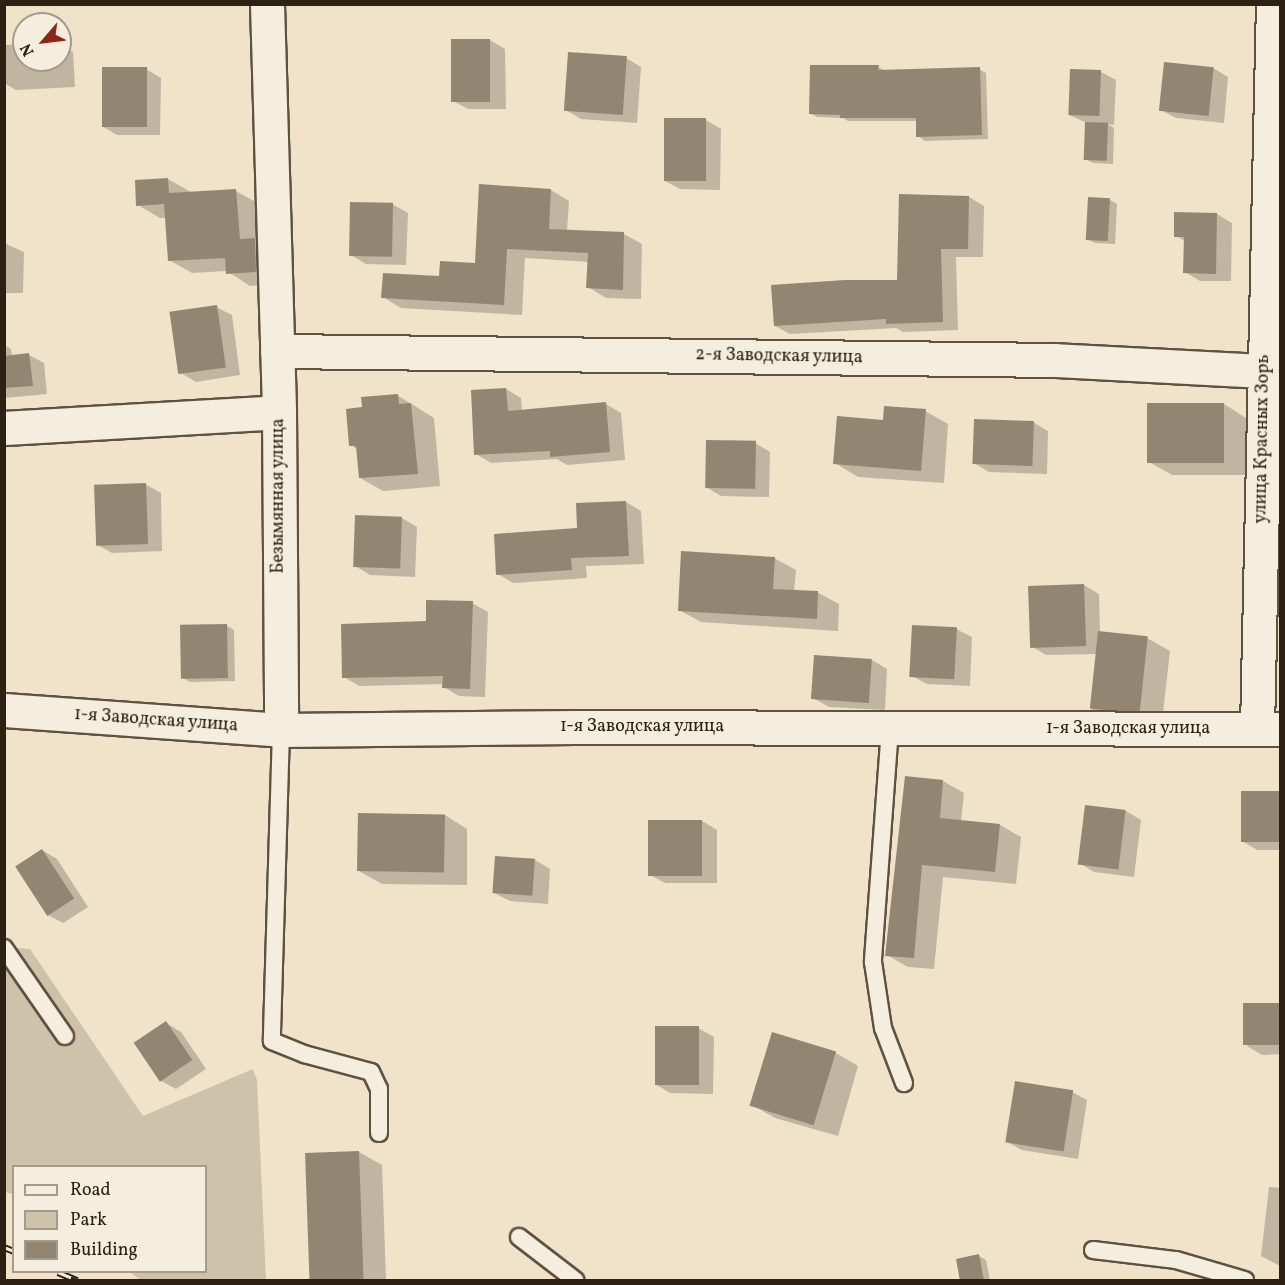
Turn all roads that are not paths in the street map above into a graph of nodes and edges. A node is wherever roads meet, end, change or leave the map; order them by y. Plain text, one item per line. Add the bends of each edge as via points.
1 (267, 4) edge
2 (1273, 4) edge
3 (277, 351) junction
4 (1272, 372) edge
5 (279, 412) junction
6 (4, 428) edge
7 (4, 710) edge
8 (890, 728) junction
9 (1269, 729) edge
10 (281, 730) junction
11 (4, 948) edge
12 (65, 1036) dead end
13 (904, 1083) dead end
14 (379, 1133) dead end
15 (519, 1238) dead end
16 (1093, 1250) dead end
17 (575, 1281) edge
18 (1245, 1281) edge

1 - 3 street, Безымянная улица
2 - 4 street, улица Красных Зорь
3 - 4 street, 2-я Заводская улица via 1054,360
3 - 5 street, Безымянная улица
4 - 9 street, улица Красных Зорь
5 - 6 street
5 - 10 street, Безымянная улица
7 - 10 street, 1-я Заводская улица
8 - 9 street, 1-я Заводская улица
8 - 10 street, 1-я Заводская улица
8 - 13 lane via 873,962 884,1028
10 - 14 lane, Безымянная улица via 273,1041 304,1054 371,1072 379,1089
11 - 12 lane
15 - 17 lane
16 - 18 lane via 1176,1260

